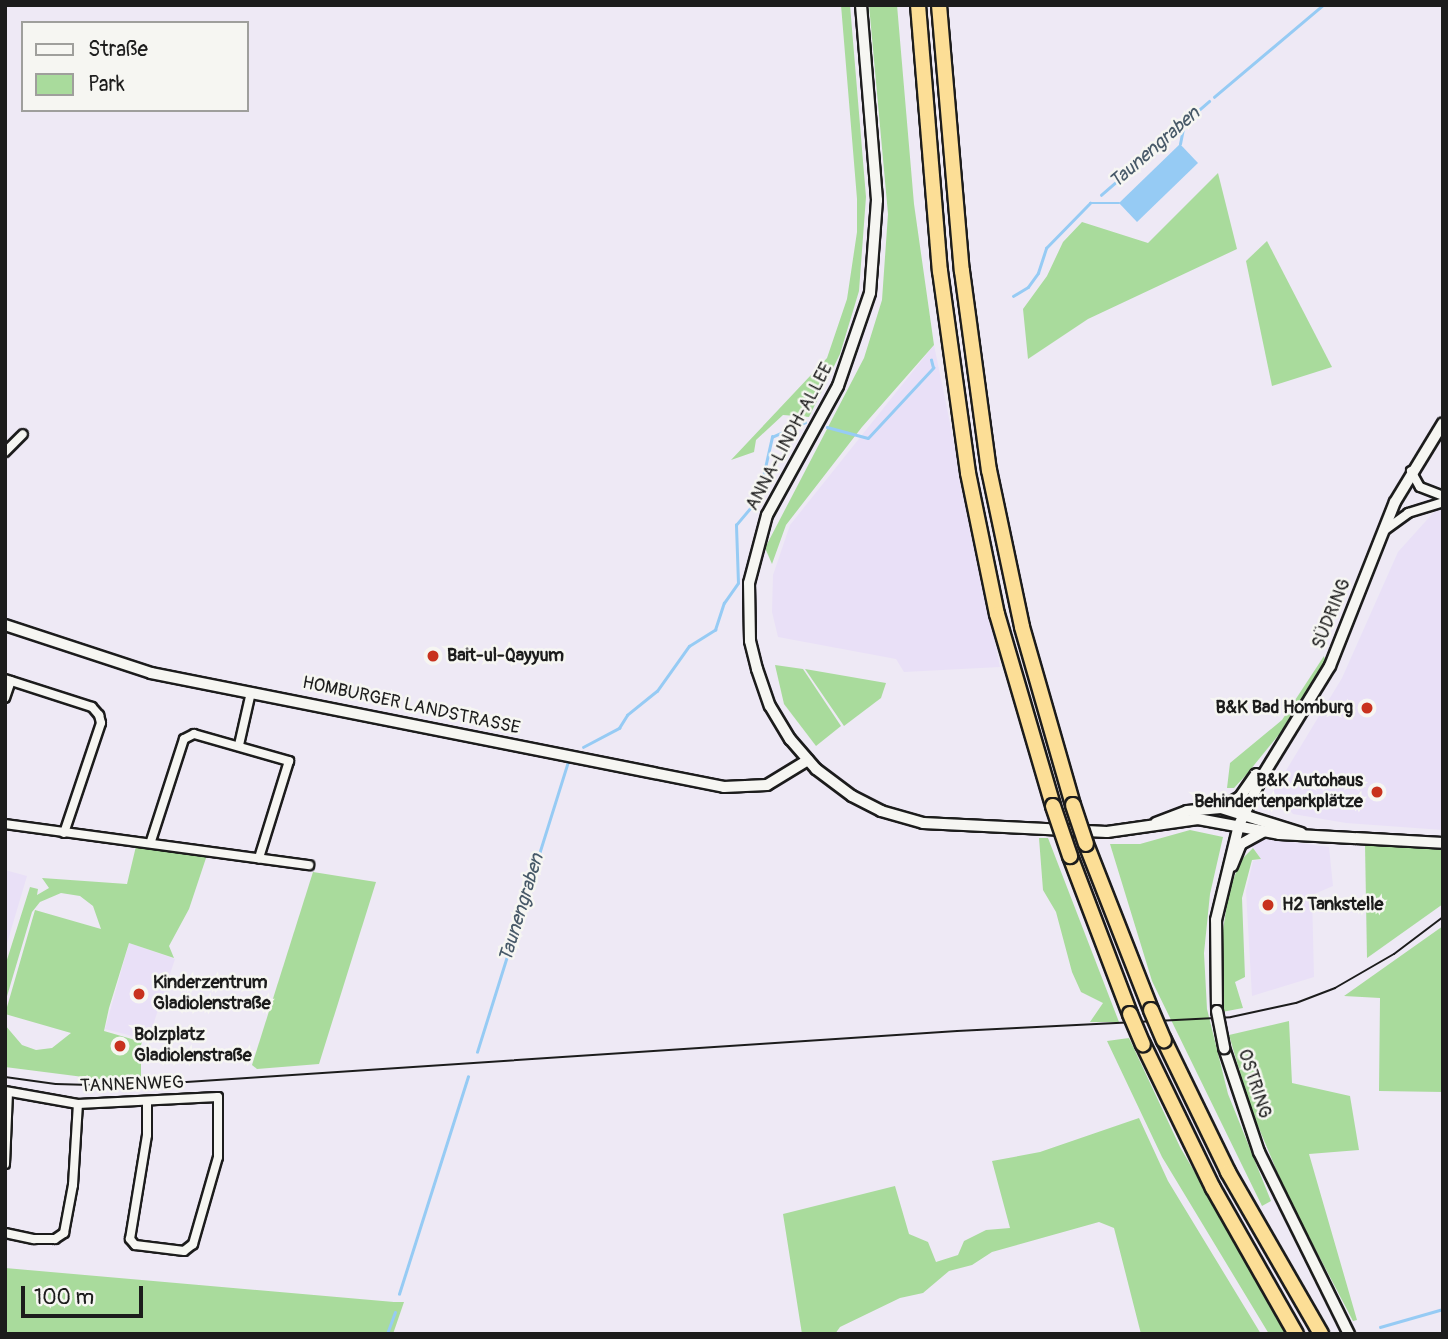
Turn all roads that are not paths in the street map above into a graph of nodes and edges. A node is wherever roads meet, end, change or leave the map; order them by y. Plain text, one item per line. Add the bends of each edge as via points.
1 (861, 5) edge
2 (918, 5) edge
3 (939, 5) edge
4 (1443, 423) edge
5 (23, 434) dead end
6 (5, 452) edge
7 (1411, 471) junction
8 (1443, 496) edge
9 (1443, 502) edge
10 (1382, 532) junction
11 (5, 625) edge
12 (8, 680) edge
13 (251, 692) junction
14 (5, 698) edge
15 (1289, 733) junction
16 (239, 745) junction
17 (808, 760) junction
18 (1221, 808) junction
19 (1244, 813) junction
20 (5, 824) edge
21 (1239, 825) junction
22 (1140, 830) junction
23 (1264, 832) junction
24 (64, 833) junction
25 (1307, 835) junction
26 (151, 841) junction
27 (1443, 843) edge
28 (259, 858) junction
29 (309, 865) dead end
30 (1221, 891) junction
31 (7, 1091) edge
32 (147, 1103) junction
33 (78, 1104) junction
34 (5, 1164) edge
35 (5, 1233) edge
36 (1296, 1334) edge
37 (1321, 1334) edge
38 (1349, 1334) edge

1 - 17 main road, ANNA-LINDH-ALLEE via 877,200 872,284 848,365 760,530 749,583 750,641 761,682 780,724
2 - 36 highway, bridge via 940,271 968,473 997,614 1052,806 1130,1014 1213,1188
3 - 37 highway, bridge via 962,271 989,470 1022,627 1073,805 1164,1040 1228,1172
4 - 7 main road, SÜDRING
5 - 6 street
7 - 8 street via 1420,487
7 - 10 main road, SÜDRING
9 - 10 street via 1408,513
10 - 15 main road, SÜDRING via 1330,666
11 - 13 main road, HOMBURGER LANDSTRASSE via 150,673
12 - 14 street
12 - 24 street via 92,707 99,715 101,723
13 - 16 street
13 - 17 main road, HOMBURGER LANDSTRASSE via 735,789 776,781
15 - 18 main road via 1240,797
15 - 19 main road, SÜDRING
16 - 26 street via 194,734 184,739
16 - 28 street via 284,756 291,768
17 - 22 main road, ANNA-LINDH-ALLEE via 852,796 902,819 985,828
18 - 19 main road
18 - 22 main road via 1175,814
19 - 21 main road, SÜDRING
19 - 25 main road
20 - 24 street
21 - 22 main road via 1198,819
21 - 23 main road
21 - 30 main road, OSTRING
23 - 25 main road
23 - 30 main road via 1241,844
24 - 26 street
25 - 27 main road
26 - 28 street
28 - 29 street
30 - 38 main road, OSTRING, bridge via 1214,950 1224,1048 1259,1152
31 - 33 street, TANNENWEG
31 - 34 street
32 - 32 street, TANNENWEG via 218,1097 218,1157 193,1244 184,1251 135,1245 130,1239 147,1135
32 - 33 street, TANNENWEG
33 - 35 street via 73,1185 64,1233 55,1239 34,1239

